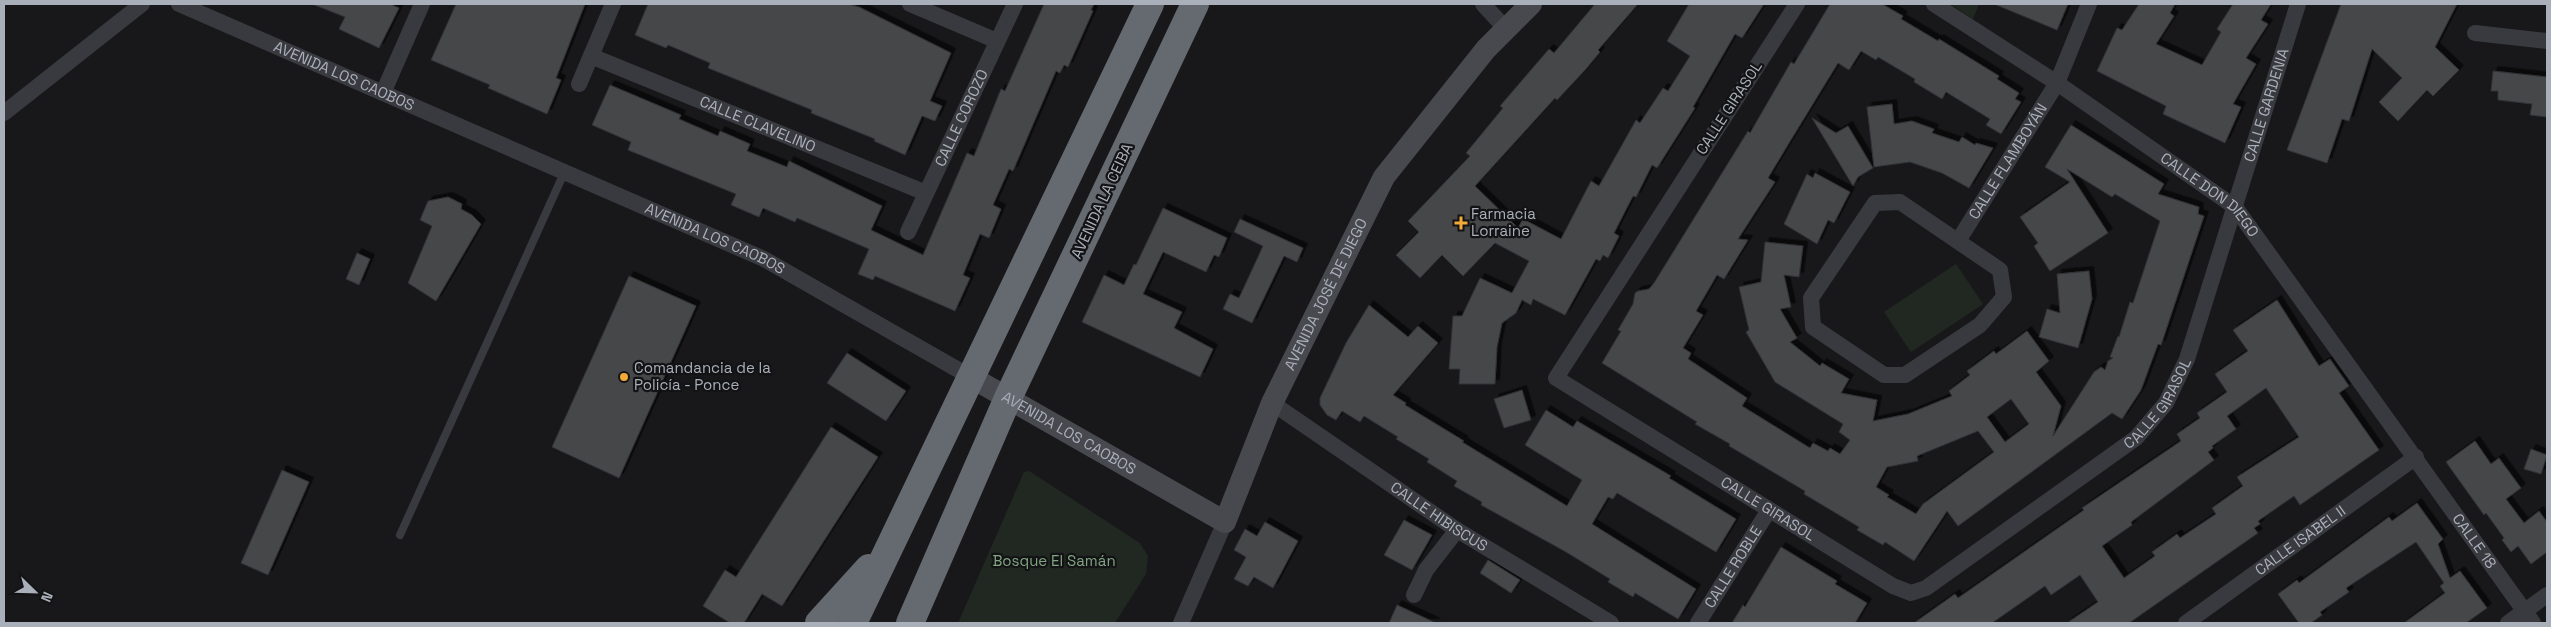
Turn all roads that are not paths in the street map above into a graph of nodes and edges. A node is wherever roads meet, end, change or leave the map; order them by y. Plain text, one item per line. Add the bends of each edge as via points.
1 (142, 4) edge
2 (180, 4) edge
3 (422, 4) edge
4 (613, 4) edge
5 (910, 4) edge
6 (1014, 4) edge
7 (1150, 4) edge
8 (1195, 4) edge
9 (1483, 4) edge
10 (1531, 4) edge
11 (1796, 4) edge
12 (1934, 4) edge
13 (2089, 4) edge
14 (2298, 4) edge
15 (1506, 29) junction
16 (2475, 33) dead end
17 (2547, 40) edge
18 (997, 41) junction
19 (590, 56) junction
20 (2057, 82) junction
21 (579, 84) dead end
22 (383, 93) junction
23 (4, 114) edge
24 (564, 173) junction
25 (926, 193) junction
26 (2235, 207) junction
27 (908, 232) dead end
28 (1958, 241) junction
29 (970, 376) junction
30 (1008, 398) junction
31 (1272, 403) junction
32 (2416, 458) junction
33 (1769, 510) junction
34 (1225, 522) junction
35 (1457, 530) junction
36 (400, 535) dead end
37 (890, 544) junction
38 (1414, 595) dead end
39 (2547, 595) edge
40 (2528, 617) edge
41 (819, 623) edge
42 (853, 623) edge
43 (910, 623) edge
44 (1182, 623) edge
45 (1611, 623) edge
46 (1698, 623) edge
47 (2186, 623) edge
48 (2508, 623) edge

1 - 23 street
2 - 22 street, AVENIDA LOS CAOBOS
3 - 22 street
4 - 19 street
5 - 18 street
6 - 18 street, CALLE COROZO
7 - 29 highway
8 - 30 highway, AVENIDA LA CEIBA
9 - 15 street
10 - 15 street, AVENIDA JOSÉ DE DIEGO
11 - 33 street, CALLE GIRASOL via 1556,378
12 - 20 street, CALLE DON DIEGO
13 - 20 street, CALLE FLAMBOYÁN
14 - 26 street, CALLE GARDENIA
15 - 31 street, AVENIDA JOSÉ DE DIEGO via 1486,49 1384,177
16 - 17 street
18 - 25 street, CALLE COROZO
19 - 21 street
19 - 25 street, CALLE CLAVELINO
20 - 26 street, CALLE DON DIEGO
20 - 28 street, CALLE FLAMBOYÁN
22 - 24 street, AVENIDA LOS CAOBOS
24 - 29 street, AVENIDA LOS CAOBOS via 764,259
24 - 36 lane
25 - 27 street, CALLE COROZO
26 - 32 street, CALLE DON DIEGO
26 - 33 street, CALLE GIRASOL via 2186,358 2166,403 2136,438 1926,588 1911,593 1894,586
28 - 28 street via 1900,202 1875,204 1811,298 1813,327 1884,375 1905,375 1980,325 2004,297 2000,270
29 - 30 street, AVENIDA LOS CAOBOS
29 - 37 highway
30 - 34 street, AVENIDA LOS CAOBOS
30 - 43 highway, AVENIDA LA CEIBA
31 - 34 street, AVENIDA JOSÉ DE DIEGO
31 - 35 street, CALLE HIBISCUS
32 - 40 street, CALLE 18
32 - 47 street, CALLE ISABEL II
33 - 46 street, CALLE ROBLE
34 - 44 street, AVENIDA JOSÉ DE DIEGO
35 - 38 street via 1426,570
35 - 45 street, CALLE HIBISCUS
37 - 41 highway
37 - 42 highway
39 - 40 street
40 - 48 street

